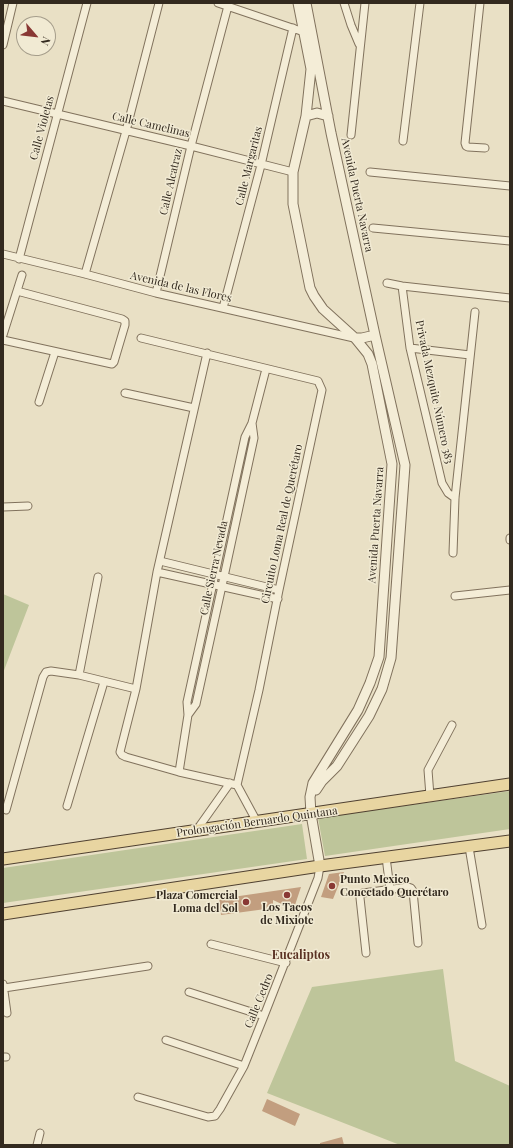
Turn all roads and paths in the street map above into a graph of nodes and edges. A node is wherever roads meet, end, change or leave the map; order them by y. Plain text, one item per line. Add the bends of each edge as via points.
1 (13, 3) edge
2 (87, 3) edge
3 (159, 3) edge
4 (218, 3) edge
5 (298, 3) edge
6 (306, 3) edge
7 (344, 3) edge
8 (365, 3) edge
9 (420, 3) edge
10 (480, 3) edge
11 (228, 6) junction
12 (293, 28) junction
13 (304, 32) junction
14 (3, 44) edge
15 (360, 46) junction
16 (3, 101) edge
17 (57, 114) junction
18 (306, 116) junction
19 (328, 116) junction
20 (126, 131) junction
21 (351, 135) dead end
22 (403, 141) dead end
23 (191, 146) junction
24 (485, 148) dead end
25 (261, 165) junction
26 (293, 172) junction
27 (370, 172) dead end
28 (510, 186) edge
29 (373, 228) dead end
30 (510, 241) edge
31 (3, 254) edge
32 (18, 259) junction
33 (85, 274) junction
34 (22, 275) dead end
35 (387, 283) dead end
36 (402, 286) junction
37 (17, 291) junction
38 (156, 293) junction
39 (510, 298) edge
40 (223, 308) junction
41 (475, 312) dead end
42 (3, 335) edge
43 (375, 336) junction
44 (141, 338) dead end
45 (355, 338) junction
46 (3, 340) edge
47 (410, 348) junction
48 (55, 352) junction
49 (207, 353) junction
50 (470, 355) junction
51 (266, 368) junction
52 (125, 393) dead end
53 (39, 402) dead end
54 (194, 408) junction
55 (252, 423) junction
56 (455, 498) junction
57 (28, 506) dead end
58 (3, 507) edge
59 (453, 553) dead end
60 (160, 561) junction
61 (157, 572) junction
62 (215, 574) junction
63 (224, 576) junction
64 (98, 577) dead end
65 (384, 580) junction
66 (396, 581) junction
67 (213, 584) junction
68 (222, 586) junction
69 (279, 590) junction
70 (510, 590) edge
71 (455, 596) dead end
72 (278, 599) junction
73 (79, 675) junction
74 (104, 682) junction
75 (136, 689) junction
76 (188, 715) junction
77 (452, 725) dead end
78 (179, 772) junction
79 (234, 784) junction
80 (510, 784) edge
81 (430, 796) junction
82 (310, 797) junction
83 (67, 806) dead end
84 (6, 810) dead end
85 (311, 814) junction
86 (257, 822) junction
87 (196, 831) junction
88 (510, 841) edge
89 (469, 847) junction
90 (386, 858) junction
91 (3, 859) edge
92 (320, 866) junction
93 (390, 889) junction
94 (3, 914) edge
95 (482, 925) dead end
96 (418, 943) dead end
97 (211, 944) dead end
98 (366, 953) dead end
99 (286, 963) junction
100 (148, 966) dead end
101 (3, 986) edge
102 (190, 992) dead end
103 (7, 1013) dead end
104 (264, 1016) junction
105 (166, 1040) dead end
106 (244, 1066) junction
107 (138, 1097) dead end
108 (40, 1133) dead end
109 (37, 1145) edge

1 - 14 street
2 - 17 street, Calle Violetas
3 - 20 street
4 - 11 street
5 - 13 street, Avenida Puerta Navarra
6 - 19 street, Avenida Puerta Navarra
7 - 15 street
8 - 15 street
9 - 22 street
10 - 24 street via 466,146
11 - 12 street
11 - 23 street, Calle Alcatraz
12 - 13 street
12 - 25 street, Calle Margaritas
13 - 18 street, Avenida Puerta Navarra via 311,69
15 - 21 street
16 - 17 street, Calle Camelinas
17 - 20 street, Calle Camelinas
17 - 32 street, Calle Violetas
18 - 19 street via 317,113
18 - 26 street, Avenida Puerta Navarra
19 - 43 street, Avenida Puerta Navarra
20 - 23 street, Calle Camelinas
20 - 33 street
23 - 25 street, Calle Camelinas
23 - 38 street, Calle Alcatraz
25 - 26 street, Calle Camelinas
25 - 40 street, Calle Margaritas
26 - 45 street, Avenida Puerta Navarra via 293,204 310,288 323,309
27 - 28 street
29 - 30 street
31 - 32 street, Avenida de las Flores
32 - 33 street, Avenida de las Flores
33 - 38 street, Avenida de las Flores
34 - 37 street
35 - 36 street
36 - 39 street
36 - 47 street, Privada Mezquite Número 383
37 - 42 street
37 - 48 street via 125,321 112,364
38 - 40 street, Avenida de las Flores
40 - 45 street, Avenida de las Flores
41 - 50 street, Privada Mezquite Número 383
43 - 45 street
43 - 66 street, Avenida Puerta Navarra via 405,465
44 - 49 street, Circuito Loma Real de Querétaro
45 - 65 street, Avenida Puerta Navarra via 368,354 372,364 392,464
46 - 48 street
47 - 50 street
47 - 56 street, Privada Mezquite Número 383 via 442,483 448,493
48 - 53 street
49 - 51 street, Circuito Loma Real de Querétaro
49 - 54 street
50 - 56 street, Privada Mezquite Número 383
51 - 55 street, Calle Sierra Nevada
51 - 69 street, Circuito Loma Real de Querétaro via 318,380 322,390
52 - 54 street
54 - 60 street
55 - 62 street, Calle Sierra Nevada via 246,437
55 - 63 street, Calle Sierra Nevada via 254,438
56 - 59 street, Privada Mezquite Número 383
57 - 58 street
60 - 61 street
60 - 62 street
61 - 67 street
61 - 75 street
62 - 63 street
62 - 67 street, Calle Sierra Nevada
63 - 68 street, Calle Sierra Nevada
63 - 69 street
64 - 73 street
65 - 66 street
65 - 82 street, Avenida Puerta Navarra via 379,657 358,710 314,784
66 - 82 street, Avenida Puerta Navarra via 391,658 382,688 369,716 337,766
67 - 68 street
67 - 76 street, Calle Sierra Nevada via 187,702
68 - 72 street
68 - 76 street, Calle Sierra Nevada via 196,704
69 - 72 street, Circuito Loma Real de Querétaro
70 - 71 street
72 - 79 street, Circuito Loma Real de Querétaro via 260,690
73 - 74 street
73 - 84 street via 51,671 46,672 43,677
74 - 75 street
74 - 83 street
75 - 78 street via 120,752 126,757
76 - 78 street, Calle Sierra Nevada
77 - 81 street via 428,770
78 - 79 street
79 - 86 street
79 - 87 street, Circuito Loma Real de Querétaro
80 - 81 main road, Prolongación Bernardo Quintana
81 - 85 main road, Prolongación Bernardo Quintana
82 - 85 street, Avenida Puerta Navarra
85 - 86 main road, Prolongación Bernardo Quintana
85 - 92 street, Avenida Puerta Navarra
86 - 87 main road, Prolongación Bernardo Quintana
87 - 91 main road, Prolongación Bernardo Quintana
88 - 89 main road
89 - 90 main road
89 - 95 street
90 - 92 main road
90 - 93 street
92 - 94 main road
92 - 99 street, Calle Cedro via 318,878
93 - 96 street via 408,887 413,891
93 - 98 street via 360,894
97 - 99 street
99 - 104 street, Calle Cedro
100 - 101 street
101 - 103 street
102 - 104 street
104 - 106 street, Calle Cedro
105 - 106 street
106 - 107 street, Calle Cedro via 215,1116 208,1117
108 - 109 street

